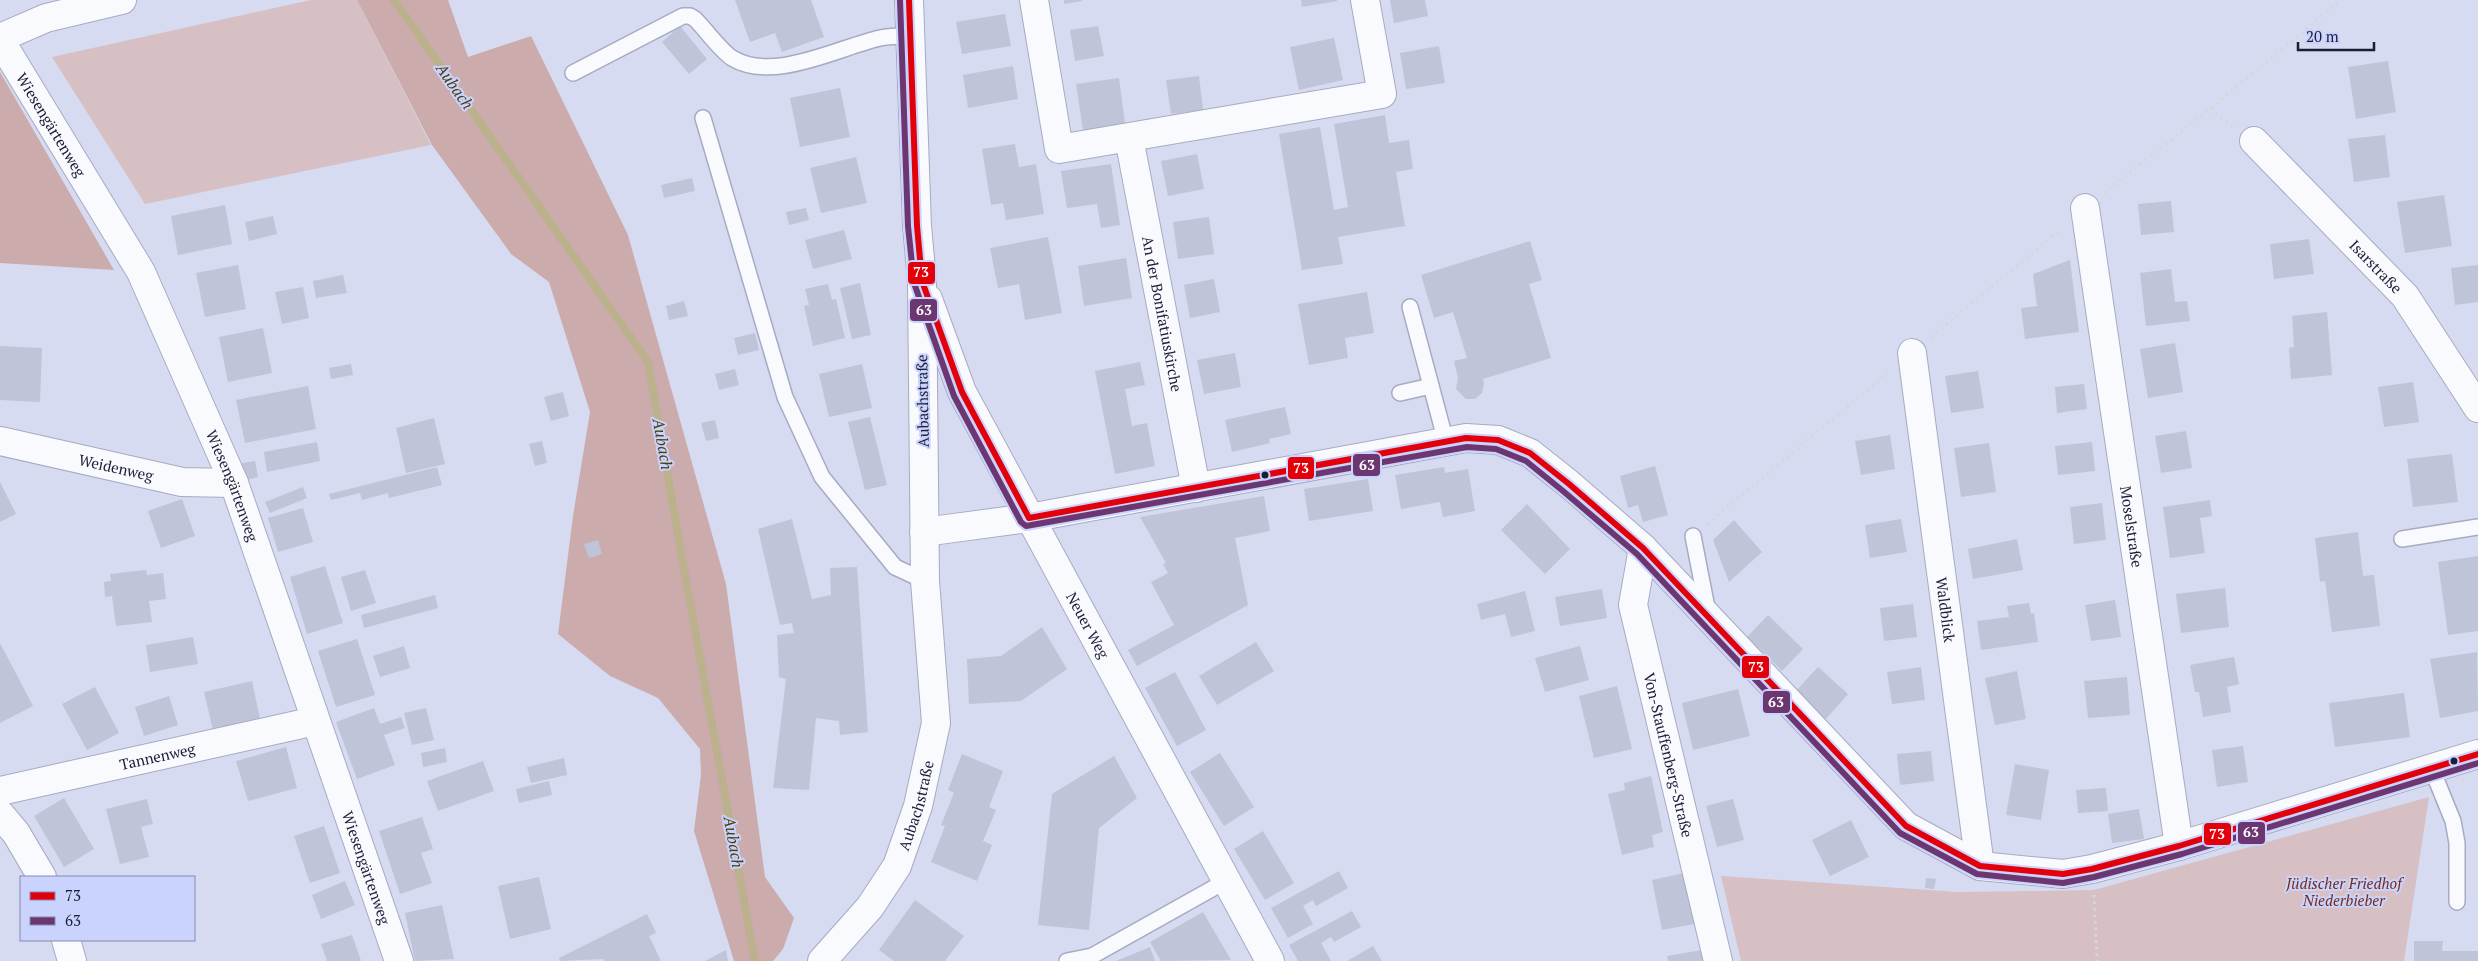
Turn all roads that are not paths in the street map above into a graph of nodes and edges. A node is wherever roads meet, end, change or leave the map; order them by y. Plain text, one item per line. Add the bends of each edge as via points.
1 (122, 0) edge
2 (909, 0) edge
3 (1034, 0) edge
4 (1365, 0) edge
5 (910, 36) junction
6 (0, 39) edge
7 (573, 74) dead end
8 (703, 118) dead end
9 (1128, 138) junction
10 (2254, 141) dead end
11 (2085, 208) road end
12 (922, 281) junction
13 (1410, 306) dead end
14 (1912, 353) road end
15 (1431, 386) junction
16 (1400, 393) dead end
17 (2478, 408) edge
18 (0, 441) edge
19 (1446, 442) junction
20 (234, 482) junction
21 (1196, 488) junction
22 (1029, 518) junction
23 (2478, 527) edge
24 (924, 532) junction
25 (1693, 536) road end
26 (2402, 539) dead end
27 (1643, 548) junction
28 (926, 581) junction
29 (1709, 619) junction
30 (315, 721) junction
31 (2478, 754) edge
32 (2431, 767) junction
33 (0, 792) edge
34 (0, 814) edge
35 (2180, 846) junction
36 (1980, 866) junction
37 (41, 876) edge
38 (1226, 881) junction
39 (2457, 902) dead end
40 (66, 941) edge
41 (72, 961) edge
42 (399, 961) edge
43 (822, 961) edge
44 (1067, 961) edge
45 (1270, 961) edge
46 (1718, 961) edge

1 - 6 street via 46,18
2 - 5 street, Aubachstraße
3 - 9 street via 1059,149
4 - 9 street via 1382,94
5 - 7 lane via 881,38 780,67 762,68 731,57 695,19 683,16
5 - 12 street, Aubachstraße
6 - 20 street, Wiesengärtenweg via 141,272
8 - 28 lane via 785,397 822,477 894,567
9 - 21 street, An der Bonifatiuskirche
10 - 17 street, Isarstraße via 2405,296
11 - 35 street, Moselstraße
12 - 22 street, Neuer Weg via 962,392
12 - 24 street, Aubachstraße
13 - 15 lane
14 - 36 street, Waldblick
15 - 16 lane
15 - 19 lane
18 - 20 street, Weidenweg via 182,482
19 - 21 street
19 - 27 street via 1466,438 1498,440 1530,453
20 - 30 street, Wiesengärtenweg
21 - 22 street
22 - 24 street
22 - 38 street, Neuer Weg
23 - 26 lane
24 - 28 street, Aubachstraße
25 - 29 lane
27 - 29 street
27 - 46 street, Von-Stauffenberg-Straße via 1633,604
28 - 43 street, Aubachstraße via 936,723 918,806 897,866 870,907
29 - 36 street via 1906,826
30 - 33 street, Tannenweg
30 - 42 street, Wiesengärtenweg
31 - 32 street
32 - 35 street
32 - 39 lane via 2453,821 2457,843
34 - 37 street
35 - 36 street via 2063,874
38 - 44 lane via 1092,956
38 - 45 street, Neuer Weg
40 - 41 street

